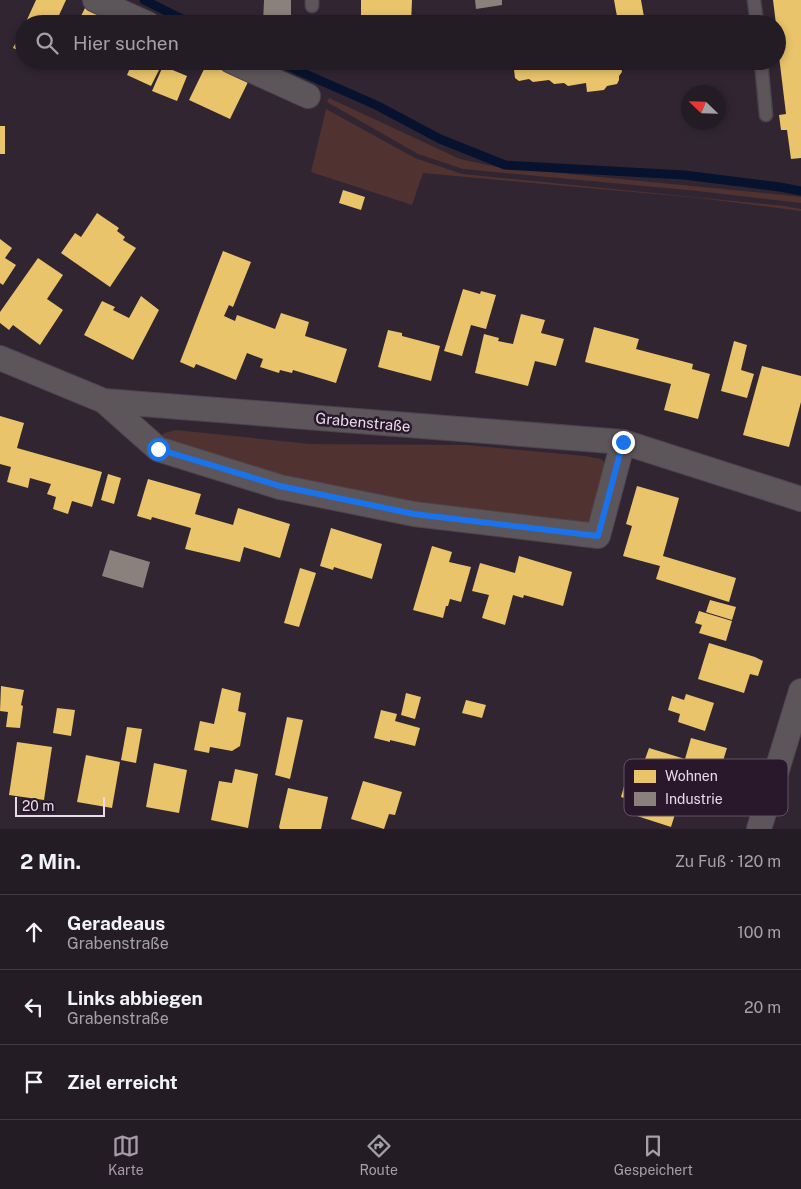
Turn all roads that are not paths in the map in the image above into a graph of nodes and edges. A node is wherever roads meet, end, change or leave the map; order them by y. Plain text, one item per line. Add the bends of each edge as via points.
1 (96, 0) edge
2 (754, 0) edge
3 (128, 15) edge
4 (756, 15) edge
5 (251, 70) edge
6 (762, 70) edge
7 (308, 96) dead end
8 (766, 115) dead end
9 (0, 358) edge
10 (104, 401) junction
11 (623, 442) junction
12 (801, 499) edge
13 (801, 691) edge
14 (780, 759) edge
15 (763, 816) edge
16 (759, 829) edge

1 - 3 street
2 - 4 lane
5 - 7 street
6 - 8 lane
9 - 10 street, Grabenstraße
10 - 11 street, Grabenstraße
10 - 11 street, Grabenstraße via 158,449 280,486 414,514 598,536
11 - 12 street, Grabenstraße
13 - 14 street
15 - 16 street

